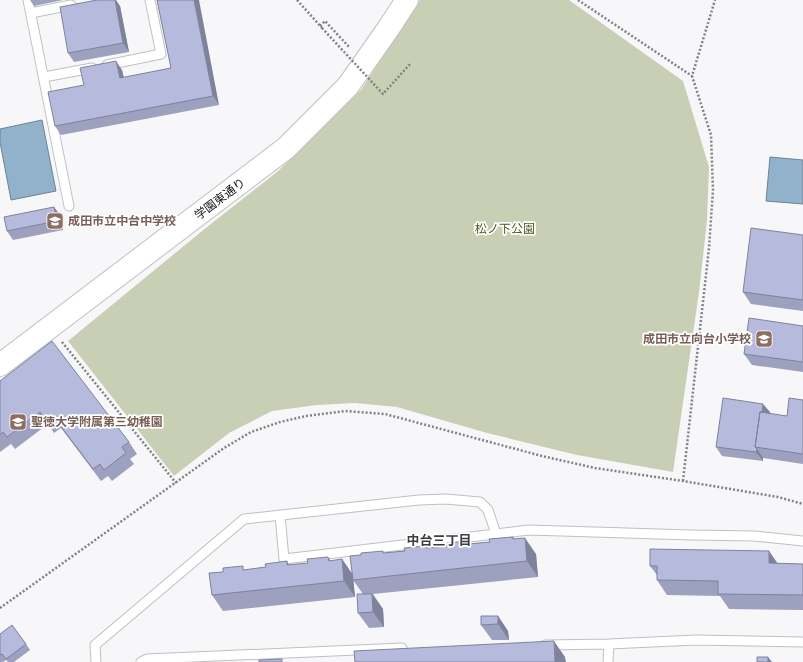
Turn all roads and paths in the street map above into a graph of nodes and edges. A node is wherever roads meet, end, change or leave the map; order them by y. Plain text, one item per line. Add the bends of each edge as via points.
1 (28, 0) edge
2 (150, 0) edge
3 (296, 0) edge
4 (407, 0) edge
5 (578, 0) edge
6 (715, 0) edge
7 (84, 3) edge
8 (31, 13) junction
9 (321, 27) junction
10 (354, 53) dead end
11 (411, 63) dead end
12 (692, 76) junction
13 (44, 77) junction
14 (69, 206) dead end
15 (61, 341) dead end
16 (0, 365) edge
17 (683, 481) junction
18 (176, 483) junction
19 (803, 504) edge
20 (280, 515) junction
21 (496, 534) junction
22 (803, 542) edge
23 (0, 608) edge
24 (803, 642) edge
25 (609, 644) junction
26 (539, 645) edge
27 (402, 648) edge
28 (96, 662) edge
29 (141, 662) edge
30 (608, 662) edge

1 - 8 lane
2 - 13 lane via 161,54
3 - 9 path
4 - 16 street, 学園東通り via 348,86 286,148
5 - 12 path
6 - 12 path
7 - 8 lane
8 - 13 lane
9 - 10 path via 325,21
9 - 11 path, bridge via 383,94
12 - 17 path via 711,135 713,190
13 - 14 lane
15 - 18 path
17 - 18 path via 595,468 384,414 345,411 306,416 251,432
17 - 19 path via 778,497
18 - 23 path
20 - 21 lane via 419,500 461,500 480,502 488,510
20 - 21 lane via 284,559
20 - 28 lane via 244,518 95,644
21 - 22 lane via 529,530 754,536
24 - 25 lane via 696,640
25 - 26 lane
25 - 30 lane
27 - 29 lane

